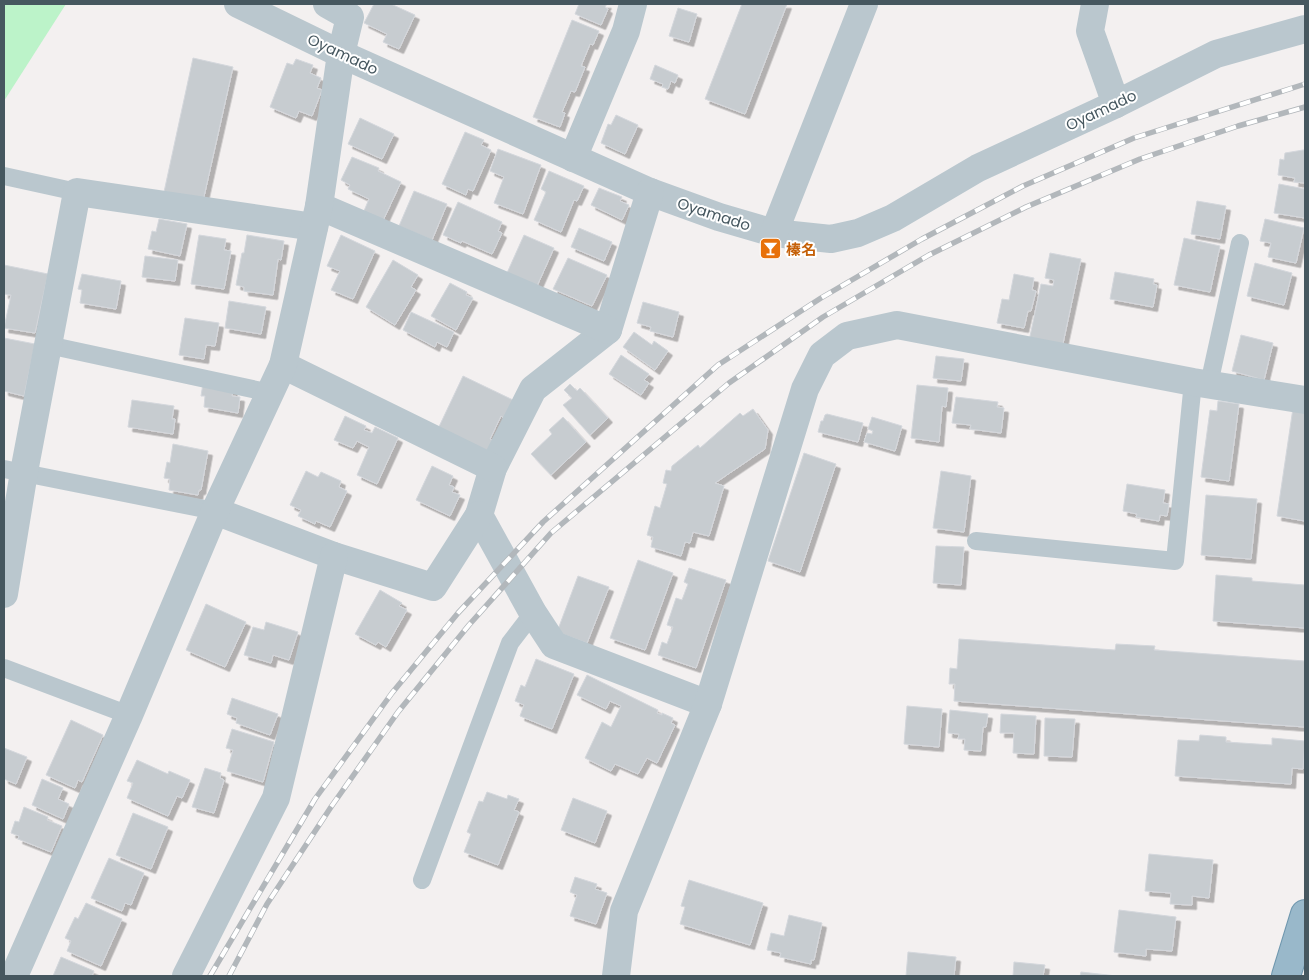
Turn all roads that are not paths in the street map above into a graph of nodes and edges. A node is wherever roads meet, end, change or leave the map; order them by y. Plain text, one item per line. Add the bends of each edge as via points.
1 (238, 4) edge
2 (633, 4) edge
3 (864, 4) edge
4 (1095, 4) edge
5 (344, 8) edge
6 (1305, 28) edge
7 (341, 54) junction
8 (1116, 104) junction
9 (573, 158) junction
10 (4, 176) edge
11 (77, 192) junction
12 (650, 192) junction
13 (317, 216) junction
14 (774, 233) junction
15 (1240, 243) dead end
16 (608, 330) junction
17 (48, 345) junction
18 (283, 365) junction
19 (1201, 383) junction
20 (271, 393) junction
21 (1305, 400) edge
22 (493, 468) junction
23 (14, 471) edge
24 (215, 511) junction
25 (479, 515) junction
26 (976, 541) dead end
27 (334, 556) junction
28 (4, 594) edge
29 (533, 613) junction
30 (4, 668) edge
31 (708, 704) junction
32 (129, 715) junction
33 (422, 880) dead end
34 (1305, 914) edge
35 (622, 974) edge
36 (14, 976) edge
37 (186, 976) edge
38 (1286, 976) edge

1 - 7 street, Oyamado
2 - 9 street via 626,31
3 - 14 street
4 - 8 street via 1090,31
5 - 7 street
6 - 8 street, Oyamado via 1216,54
7 - 9 street, Oyamado
7 - 13 street
8 - 14 street, Oyamado via 978,168 893,218 858,233 831,239
9 - 12 street, Oyamado
10 - 11 lane
11 - 13 street
11 - 17 street
12 - 14 street, Oyamado
12 - 16 street
13 - 16 street
13 - 18 street
15 - 19 lane
16 - 22 street via 533,389
17 - 20 lane
17 - 23 street
18 - 20 street
18 - 22 street
19 - 21 street
19 - 26 lane via 1175,561
19 - 31 street via 897,324 847,336 822,355 804,389
20 - 24 street
22 - 25 street
23 - 24 lane
23 - 28 street
24 - 27 street
24 - 32 street
25 - 27 street via 434,587
25 - 29 street
27 - 37 street via 276,798
29 - 31 street via 554,645
29 - 33 lane via 510,642
30 - 32 lane
31 - 35 street via 624,911
32 - 36 street
34 - 38 highway

